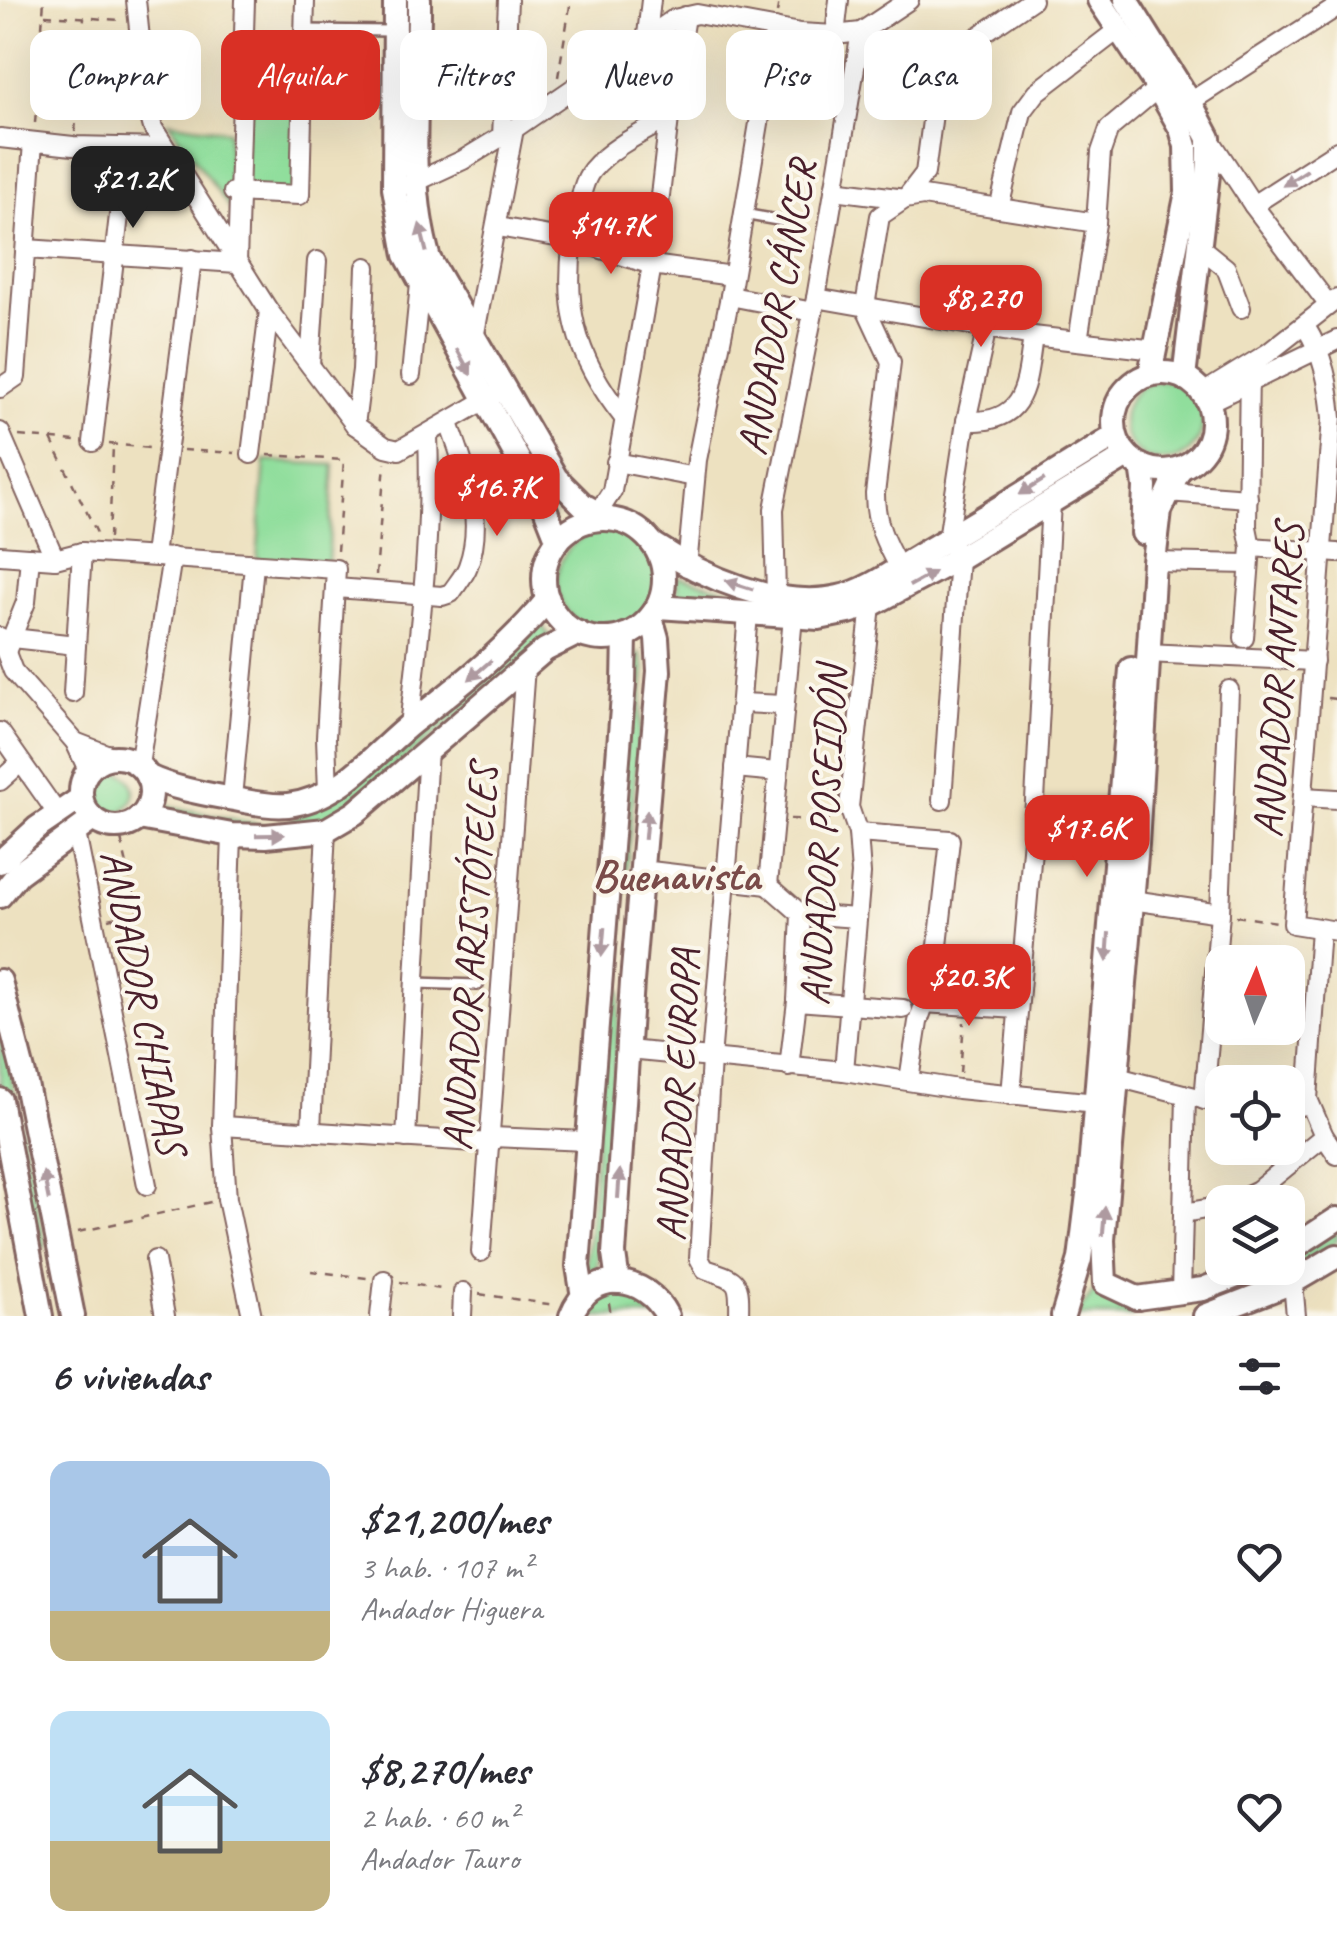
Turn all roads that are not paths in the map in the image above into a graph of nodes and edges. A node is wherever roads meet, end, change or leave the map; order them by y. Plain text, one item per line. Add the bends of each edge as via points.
1 (245, 0) edge
2 (305, 0) edge
3 (395, 0) edge
4 (419, 0) edge
5 (508, 0) edge
6 (651, 0) edge
7 (839, 0) edge
8 (908, 0) edge
9 (1032, 0) edge
10 (1099, 0) edge
11 (1127, 0) edge
12 (135, 7) edge
13 (1337, 8) edge
14 (685, 16) junction
15 (775, 28) junction
16 (1118, 29) junction
17 (304, 30) edge
18 (648, 30) edge
19 (658, 30) edge
20 (683, 30) edge
21 (790, 30) edge
22 (836, 30) edge
23 (380, 32) edge
24 (394, 32) junction
25 (861, 32) junction
26 (844, 35) edge
27 (1158, 88) junction
28 (567, 92) edge
29 (1190, 102) junction
30 (302, 120) edge
31 (665, 120) edge
32 (669, 120) edge
33 (508, 133) junction
34 (0, 138) edge
35 (1209, 138) junction
36 (34, 142) junction
37 (166, 148) junction
38 (1337, 151) edge
39 (405, 186) junction
40 (122, 189) dead end
41 (834, 190) junction
42 (237, 192) junction
43 (905, 199) junction
44 (1254, 206) junction
45 (999, 208) junction
46 (743, 214) junction
47 (789, 222) dead end
48 (1096, 224) junction
49 (498, 227) junction
50 (573, 240) junction
51 (1200, 247) junction
52 (26, 249) junction
53 (114, 253) junction
54 (192, 259) junction
55 (317, 261) dead end
56 (237, 262) junction
57 (652, 265) junction
58 (366, 267) dead end
59 (420, 284) junction
60 (731, 286) junction
61 (1333, 301) edge
62 (814, 305) junction
63 (865, 306) junction
64 (1241, 308) dead end
65 (269, 311) junction
66 (1306, 326) junction
67 (987, 327) junction
68 (1033, 336) junction
69 (474, 338) junction
70 (1078, 340) junction
71 (1337, 340) edge
72 (1156, 350) junction
73 (1320, 350) junction
74 (310, 365) junction
75 (1251, 373) junction
76 (1150, 374) junction
77 (411, 375) dead end
78 (1184, 378) junction
79 (0, 388) edge
80 (494, 394) junction
81 (1206, 398) junction
82 (624, 418) junction
83 (966, 421) junction
84 (448, 424) junction
85 (355, 425) junction
86 (0, 432) edge
87 (428, 436) junction
88 (93, 442) dead end
89 (1128, 453) junction
90 (251, 454) dead end
91 (616, 462) junction
92 (1180, 468) junction
93 (695, 478) junction
94 (1168, 492) junction
95 (1248, 498) junction
96 (1051, 502) junction
97 (603, 516) junction
98 (558, 541) junction
99 (653, 544) junction
100 (953, 549) junction
101 (82, 552) junction
102 (1330, 553) edge
103 (0, 555) edge
104 (1250, 555) junction
105 (30, 557) junction
106 (163, 557) junction
107 (55, 559) junction
108 (1154, 562) junction
109 (254, 565) junction
110 (687, 567) junction
111 (899, 568) junction
112 (336, 579) junction
113 (424, 594) junction
114 (776, 597) junction
115 (548, 600) junction
116 (871, 605) junction
117 (654, 612) junction
118 (748, 614) junction
119 (793, 617) junction
120 (579, 634) junction
121 (625, 635) junction
122 (1244, 638) dead end
123 (6, 642) edge
124 (76, 644) junction
125 (1147, 653) junction
126 (1314, 661) junction
127 (525, 667) junction
128 (7, 676) edge
129 (1230, 690) dead end
130 (73, 693) dead end
131 (740, 702) junction
132 (784, 705) junction
133 (409, 726) junction
134 (0, 732) edge
135 (75, 742) junction
136 (428, 749) junction
137 (114, 756) junction
138 (20, 764) junction
139 (735, 768) junction
140 (88, 770) junction
141 (143, 771) junction
142 (777, 772) junction
143 (0, 781) edge
144 (328, 792) junction
145 (1304, 797) junction
146 (81, 798) junction
147 (232, 798) junction
148 (942, 800) dead end
149 (1337, 800) edge
150 (57, 813) junction
151 (128, 822) junction
152 (85, 826) junction
153 (856, 826) junction
154 (326, 830) junction
155 (232, 836) junction
156 (1033, 838) junction
157 (1127, 843) junction
158 (0, 862) edge
159 (642, 870) junction
160 (725, 882) junction
161 (768, 885) junction
162 (0, 896) edge
163 (1132, 900) junction
164 (801, 914) junction
165 (1220, 914) junction
166 (857, 918) junction
167 (1328, 930) edge
168 (600, 980) junction
169 (0, 981) edge
170 (632, 982) junction
171 (416, 983) junction
172 (478, 985) dead end
173 (930, 987) junction
174 (797, 1001) junction
175 (848, 1005) junction
176 (903, 1009) dead end
177 (1017, 1009) junction
178 (628, 1050) junction
179 (711, 1059) junction
180 (789, 1066) junction
181 (844, 1071) junction
182 (1117, 1077) junction
183 (909, 1080) junction
184 (1011, 1095) junction
185 (0, 1100) edge
186 (1204, 1100) edge
187 (1096, 1103) junction
188 (1309, 1104) junction
189 (1305, 1105) edge
190 (222, 1126) junction
191 (311, 1130) junction
192 (1324, 1136) junction
193 (406, 1138) junction
194 (492, 1140) junction
195 (586, 1142) junction
196 (1337, 1155) edge
197 (147, 1184) dead end
198 (1264, 1185) edge
199 (1205, 1209) edge
200 (1184, 1213) junction
201 (1337, 1219) edge
202 (1305, 1241) edge
203 (58, 1244) junction
204 (481, 1252) dead end
205 (1337, 1256) edge
206 (30, 1257) junction
207 (155, 1260) dead end
208 (1305, 1275) edge
209 (384, 1280) dead end
210 (618, 1282) junction
211 (1105, 1283) junction
212 (1211, 1285) edge
213 (1286, 1285) edge
214 (1294, 1285) edge
215 (463, 1292) dead end
216 (1192, 1292) junction
217 (1067, 1305) edge
218 (577, 1306) edge
219 (1136, 1307) edge
220 (41, 1316) edge
221 (73, 1316) edge
222 (165, 1316) edge
223 (252, 1316) edge
224 (380, 1316) edge
225 (462, 1316) edge
226 (667, 1316) edge
227 (738, 1316) edge
228 (1203, 1316) edge
229 (1296, 1316) edge

1 - 42 street
2 - 17 street
3 - 24 street
4 - 39 street
5 - 33 street
6 - 18 street
7 - 22 street
8 - 25 street
9 - 43 street via 938,69 925,174
10 - 16 street
11 - 29 street
12 - 37 street via 147,106
13 - 29 street
14 - 15 street
14 - 19 street
14 - 20 street
15 - 21 street
15 - 46 street
16 - 27 street
16 - 45 street via 1037,92 1022,112
23 - 24 lane
24 - 39 street
25 - 26 street
25 - 41 street, ANDADOR CÁNCER
27 - 48 street via 1109,130
27 - 72 street via 1181,129 1188,170
28 - 33 street
29 - 35 street
30 - 42 street via 300,195
31 - 50 street via 619,145 591,171
32 - 57 street
33 - 39 street
33 - 49 street
34 - 36 street
35 - 44 street
35 - 51 street
36 - 37 street
36 - 52 street
37 - 56 street
38 -> 44 street
39 - 59 street via 406,255
69 -> 39 street via 429,259
40 - 53 street
41 - 43 street
41 - 62 street, ANDADOR CÁNCER
42 - 56 street
43 - 45 street
43 - 63 street via 880,216
44 - 61 street
45 - 48 street
46 - 47 lane
46 - 60 street
48 - 70 street
49 - 50 street
49 - 69 street
50 - 57 street
50 - 82 street via 572,321 587,365
51 - 64 street via 1226,268
51 - 78 street
52 - 53 street
52 - 79 street via 16,377
53 - 54 street
53 - 88 street
54 - 56 street
54 - 106 street
55 - 74 street
56 - 65 street
57 - 60 street
57 - 82 street
58 - 85 street
59 - 77 street
59 -> 80 street
60 - 62 street
60 - 93 street
61 - 66 street
62 - 63 street
62 - 114 street, ANDADOR CÁNCER via 774,508
63 - 67 street
63 - 111 street via 892,362 874,494 882,538
65 - 74 street
65 - 90 street
66 - 73 street, ANDADOR ANTARES
66 - 75 street
67 - 68 street
67 - 83 street
68 - 70 street
68 - 83 street via 1018,404 989,422
69 - 80 street
70 - 72 street
71 - 73 street
72 - 76 street
73 - 75 street
73 - 102 street, ANDADOR ANTARES via 1332,418
74 - 85 street
75 - 81 street
75 - 95 street
76 - 78 street
76 - 89 street via 1124,391 1113,420
78 - 81 street
80 - 84 street
80 - 97 street via 556,478
80 - 98 street
81 - 92 street via 1208,441
82 - 91 street
83 - 100 street
84 - 87 street
84 - 113 street via 476,517 468,566 451,594
85 - 87 street via 400,450
86 - 107 street
87 - 113 street
89 - 92 street via 1168,471
89 - 96 street
89 -> 100 street
89 - 157 street via 1145,506
91 - 93 street
91 - 97 street
92 - 94 street
93 - 110 street
94 - 95 street
94 - 108 street
95 - 104 street
96 - 100 street
96 - 156 street
97 - 98 street
97 - 99 street
98 - 115 street via 545,569
99 - 110 street
99 - 117 street via 664,575
100 - 111 street
116 -> 100 street
100 - 148 street
101 - 106 street
101 - 107 street
101 - 124 street
102 - 104 street
102 - 126 street, ANDADOR ANTARES
103 - 105 street
104 - 108 street
104 - 122 street
105 - 107 street
105 - 123 street via 26,602
106 - 109 street
106 - 141 street
108 - 125 street
109 - 112 street
109 - 147 street
114 -> 110 street
111 - 114 street via 841,597
112 - 113 street via 374,591
112 - 144 street
113 - 133 street
115 - 120 street
115 -> 133 street via 507,646
116 - 119 street
116 - 153 street, ANDADOR POSEIDÓN via 850,807
117 - 118 street
117 - 121 street
159 -> 117 street via 659,671
118 - 119 street
118 - 131 street, ANDADOR EUROPA
119 - 132 street
120 - 121 street
120 - 127 street
121 -> 168 street
123 - 124 street
123 - 128 street
124 - 130 street
125 - 126 street
125 - 157 street
126 - 145 street, ANDADOR ANTARES
127 - 136 street
127 - 194 street, ANDADOR ARISTÓTELES
128 - 135 street
129 - 165 street
131 - 132 street
131 - 139 street, ANDADOR EUROPA
132 - 142 street
133 - 144 street
134 - 138 street
135 - 137 street
135 - 140 street
136 - 154 street
136 - 171 street
137 - 140 street
137 - 141 street
138 - 143 street
138 - 150 street
139 - 142 street
139 - 160 street, ANDADOR EUROPA
140 - 146 street
141 - 147 street via 191,791
141 - 151 street via 150,798
142 - 161 street
144 - 147 street via 288,805
145 - 149 street
145 - 167 street, ANDADOR ANTARES via 1292,924
146 - 150 street
146 - 152 street
150 - 158 street
151 - 152 street
151 - 155 street
152 - 162 street via 18,874
152 - 197 street, ANDADOR CHIAPAS via 92,923
153 - 166 street, ANDADOR POSEIDÓN
153 - 173 street via 949,839
155 -> 154 street
154 - 191 street
155 - 190 street
156 - 157 street
156 - 177 street
157 - 163 street
157 -> 187 street
159 - 160 street
159 - 170 street
160 - 161 street
160 - 179 street, ANDADOR EUROPA
161 - 164 street
163 - 165 street
163 - 182 street
164 - 166 street
164 - 174 street
165 - 186 street
166 - 175 street, ANDADOR POSEIDÓN
167 - 188 street
168 - 170 street
168 - 195 street
203 -> 169 street
170 - 178 street
171 - 172 lane
171 - 193 street
173 - 177 street via 965,1005
173 - 183 street
174 - 175 street
174 - 180 street
175 - 176 street
175 - 181 street, ANDADOR POSEIDÓN
177 - 184 street
178 - 179 street
210 -> 178 street via 614,1254
179 - 180 street
179 - 227 street, ANDADOR EUROPA via 699,1258 704,1268 740,1286
180 - 181 street
181 - 183 street
182 - 186 street
211 -> 182 street
183 - 184 street
184 - 187 street
185 - 206 street
186 - 200 street
187 - 217 street via 1080,1259
188 - 189 street
188 - 192 street
190 - 191 street
190 - 223 street via 227,1199
191 - 193 street
192 - 196 street
192 - 198 street
193 - 194 street
194 - 195 street
194 - 204 street, ANDADOR ARISTÓTELES
195 - 218 street
199 - 200 street
200 - 216 street
201 - 202 street
203 - 206 street
203 - 221 street
205 - 208 street
206 - 220 street
207 - 222 street
209 - 224 street
210 - 218 street via 598,1286
210 - 226 street via 648,1290
211 - 217 street via 1085,1285
211 - 219 street
212 - 216 street
213 - 228 street
214 - 229 street
215 - 225 street
216 - 219 street
216 - 228 street

